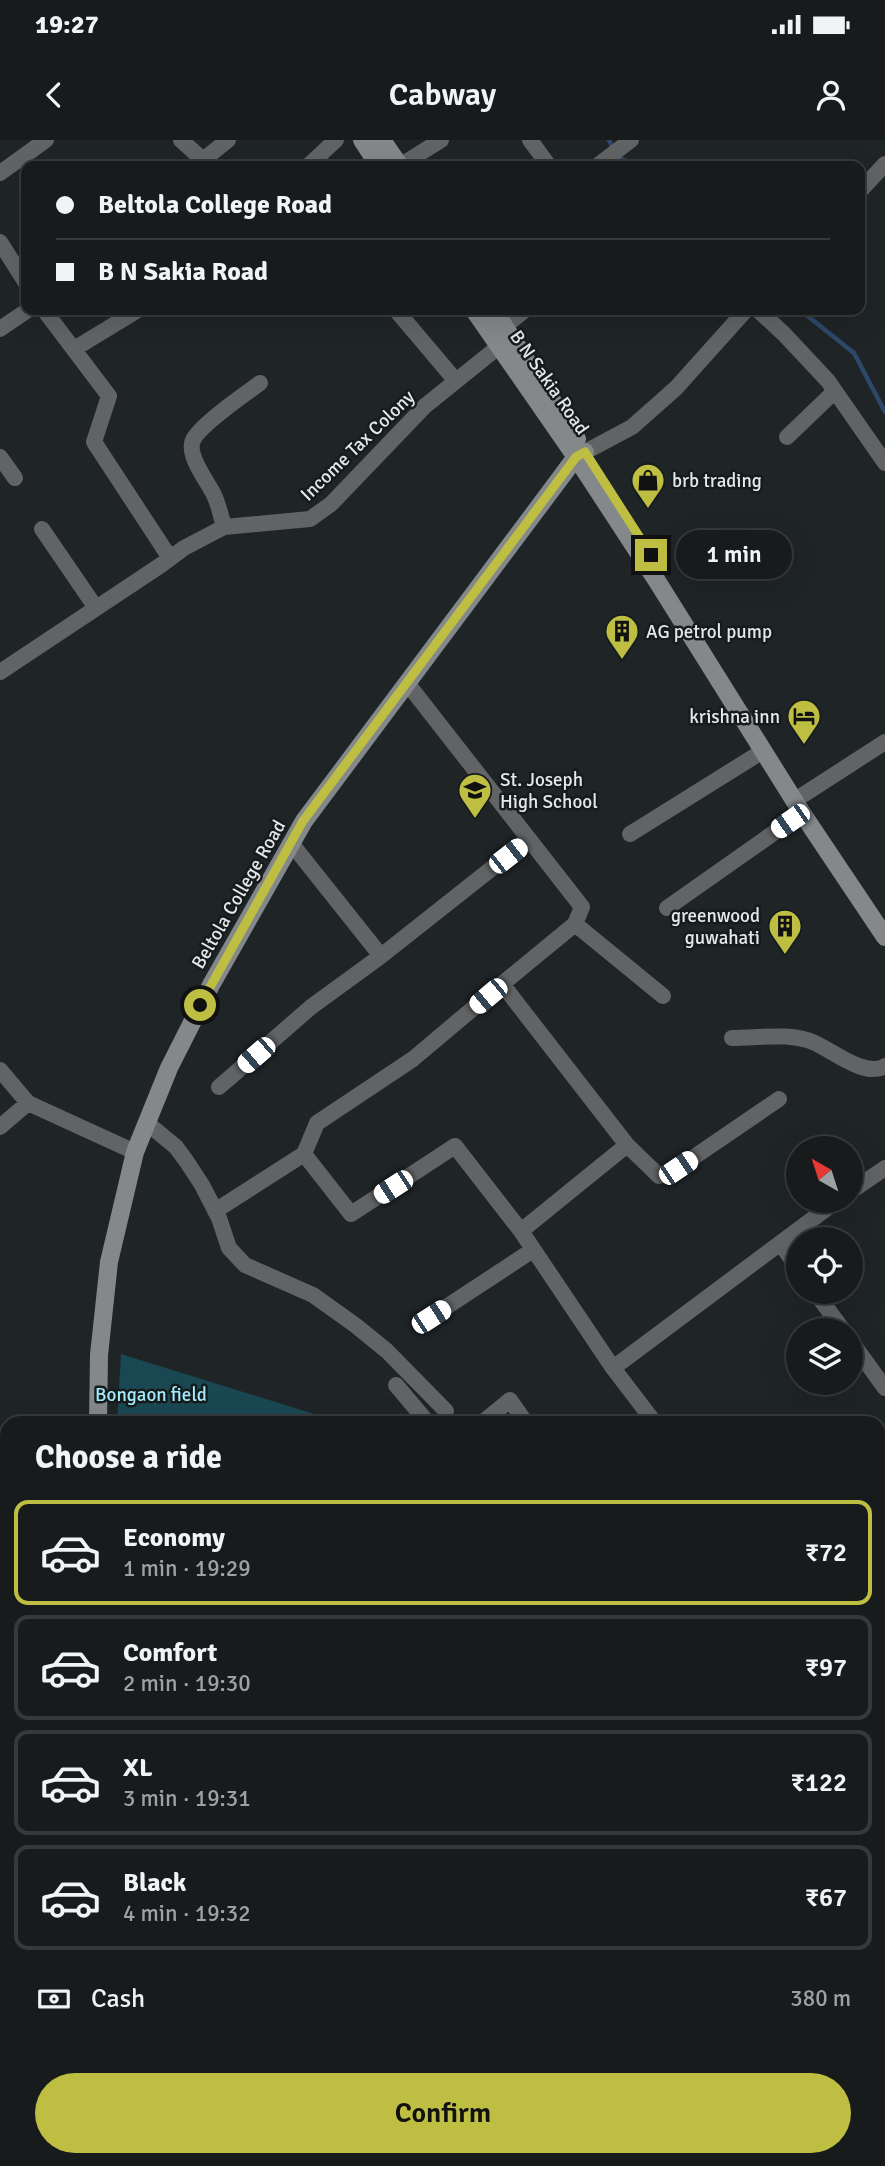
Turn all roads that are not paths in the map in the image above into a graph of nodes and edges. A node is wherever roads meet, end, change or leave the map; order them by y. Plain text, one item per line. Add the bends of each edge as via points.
1 (46, 140) edge
2 (181, 140) edge
3 (228, 140) edge
4 (336, 140) edge
5 (362, 140) edge
6 (382, 140) edge
7 (441, 140) edge
8 (530, 140) edge
9 (631, 140) edge
10 (313, 161) edge
11 (376, 161) edge
12 (397, 161) edge
13 (408, 161) edge
14 (545, 161) edge
15 (604, 161) edge
16 (0, 173) edge
17 (882, 175) edge
18 (865, 188) edge
19 (0, 242) edge
20 (21, 275) edge
21 (21, 315) edge
22 (48, 315) edge
23 (130, 315) edge
24 (400, 315) edge
25 (480, 315) edge
26 (496, 315) edge
27 (521, 315) edge
28 (742, 315) edge
29 (763, 315) edge
30 (0, 329) edge
31 (505, 336) junction
32 (74, 349) junction
33 (456, 381) junction
34 (260, 383) dead end
35 (835, 391) junction
36 (787, 437) dead end
37 (581, 454) junction
38 (0, 457) edge
39 (885, 463) edge
40 (15, 478) dead end
41 (224, 527) junction
42 (42, 529) dead end
43 (170, 558) junction
44 (96, 608) junction
45 (0, 672) edge
46 (407, 683) junction
47 (885, 742) edge
48 (763, 751) junction
49 (803, 804) junction
50 (630, 834) dead end
51 (529, 839) junction
52 (291, 843) junction
53 (667, 908) dead end
54 (885, 916) edge
55 (575, 924) junction
56 (885, 937) edge
57 (381, 956) junction
58 (502, 984) junction
59 (663, 996) dead end
60 (732, 1038) dead end
61 (885, 1066) edge
62 (0, 1070) edge
63 (219, 1087) dead end
64 (779, 1099) dead end
65 (27, 1103) junction
66 (147, 1123) junction
67 (0, 1127) edge
68 (627, 1144) junction
69 (135, 1152) junction
70 (304, 1154) junction
71 (885, 1168) edge
72 (863, 1183) edge
73 (215, 1211) junction
74 (820, 1213) edge
75 (521, 1231) junction
76 (780, 1243) junction
77 (533, 1250) junction
78 (786, 1251) edge
79 (431, 1317) dead end
80 (863, 1358) edge
81 (613, 1368) junction
82 (396, 1385) dead end
83 (885, 1388) edge
84 (446, 1412) dead end
85 (98, 1416) edge
86 (422, 1416) edge
87 (491, 1416) edge
88 (521, 1416) edge
89 (648, 1416) edge

1 - 16 street
2 - 3 street via 203,160
4 - 10 street
5 - 11 main road
6 - 12 main road
7 - 13 street
8 - 14 street
9 - 15 street
17 - 18 street
19 - 20 street
21 - 30 street
22 - 32 street
23 - 32 street
24 - 33 street
25 - 31 main road, B N Sakia Road
26 - 31 main road, B N Sakia Road
27 - 31 street, Income Tax Colony
28 - 37 street via 676,388 632,427
29 - 35 street
31 - 33 street, Income Tax Colony
31 - 37 main road, B N Sakia Road
32 - 43 street via 109,396 94,442
33 - 41 street, Income Tax Colony via 425,406 331,504 310,519
34 - 41 street via 192,441 197,466 215,496
35 - 36 street
35 - 39 street
37 - 46 main road, Beltola College Road
37 - 48 main road, B N Sakia Road
37 - 49 main road, B N Sakia Road
38 - 40 street
41 - 43 street, Income Tax Colony
42 - 44 street
43 - 44 street, Income Tax Colony
44 - 45 street, Income Tax Colony
46 - 51 street
46 - 52 main road, Beltola College Road
47 - 49 street
48 - 49 main road, B N Sakia Road
48 - 50 street
49 - 53 street
49 - 54 main road, B N Sakia Road
49 - 56 main road, B N Sakia Road
51 - 55 street via 582,907
51 - 57 street
52 - 57 street
52 - 66 main road, Beltola College Road via 211,985
55 - 58 street
55 - 59 street
57 - 63 street via 311,1007
58 - 68 street
58 - 70 street via 412,1059 317,1123
60 - 61 street via 799,1037 863,1068
62 - 65 street
64 - 68 street via 678,1168 659,1176
65 - 67 street
65 - 69 street
66 - 69 main road, Beltola College Road
66 - 73 street via 176,1147
68 - 75 street
69 - 85 main road, Beltola College Road via 109,1262
70 - 73 street
70 - 75 street via 352,1214 455,1146
71 - 72 street
73 - 84 street via 229,1248 245,1265 313,1295 355,1325
74 - 76 street
75 - 77 street
76 - 78 street
76 - 81 street
77 - 79 street
77 - 81 street
80 - 83 street
81 - 89 street
82 - 86 street
87 - 88 street via 510,1400

